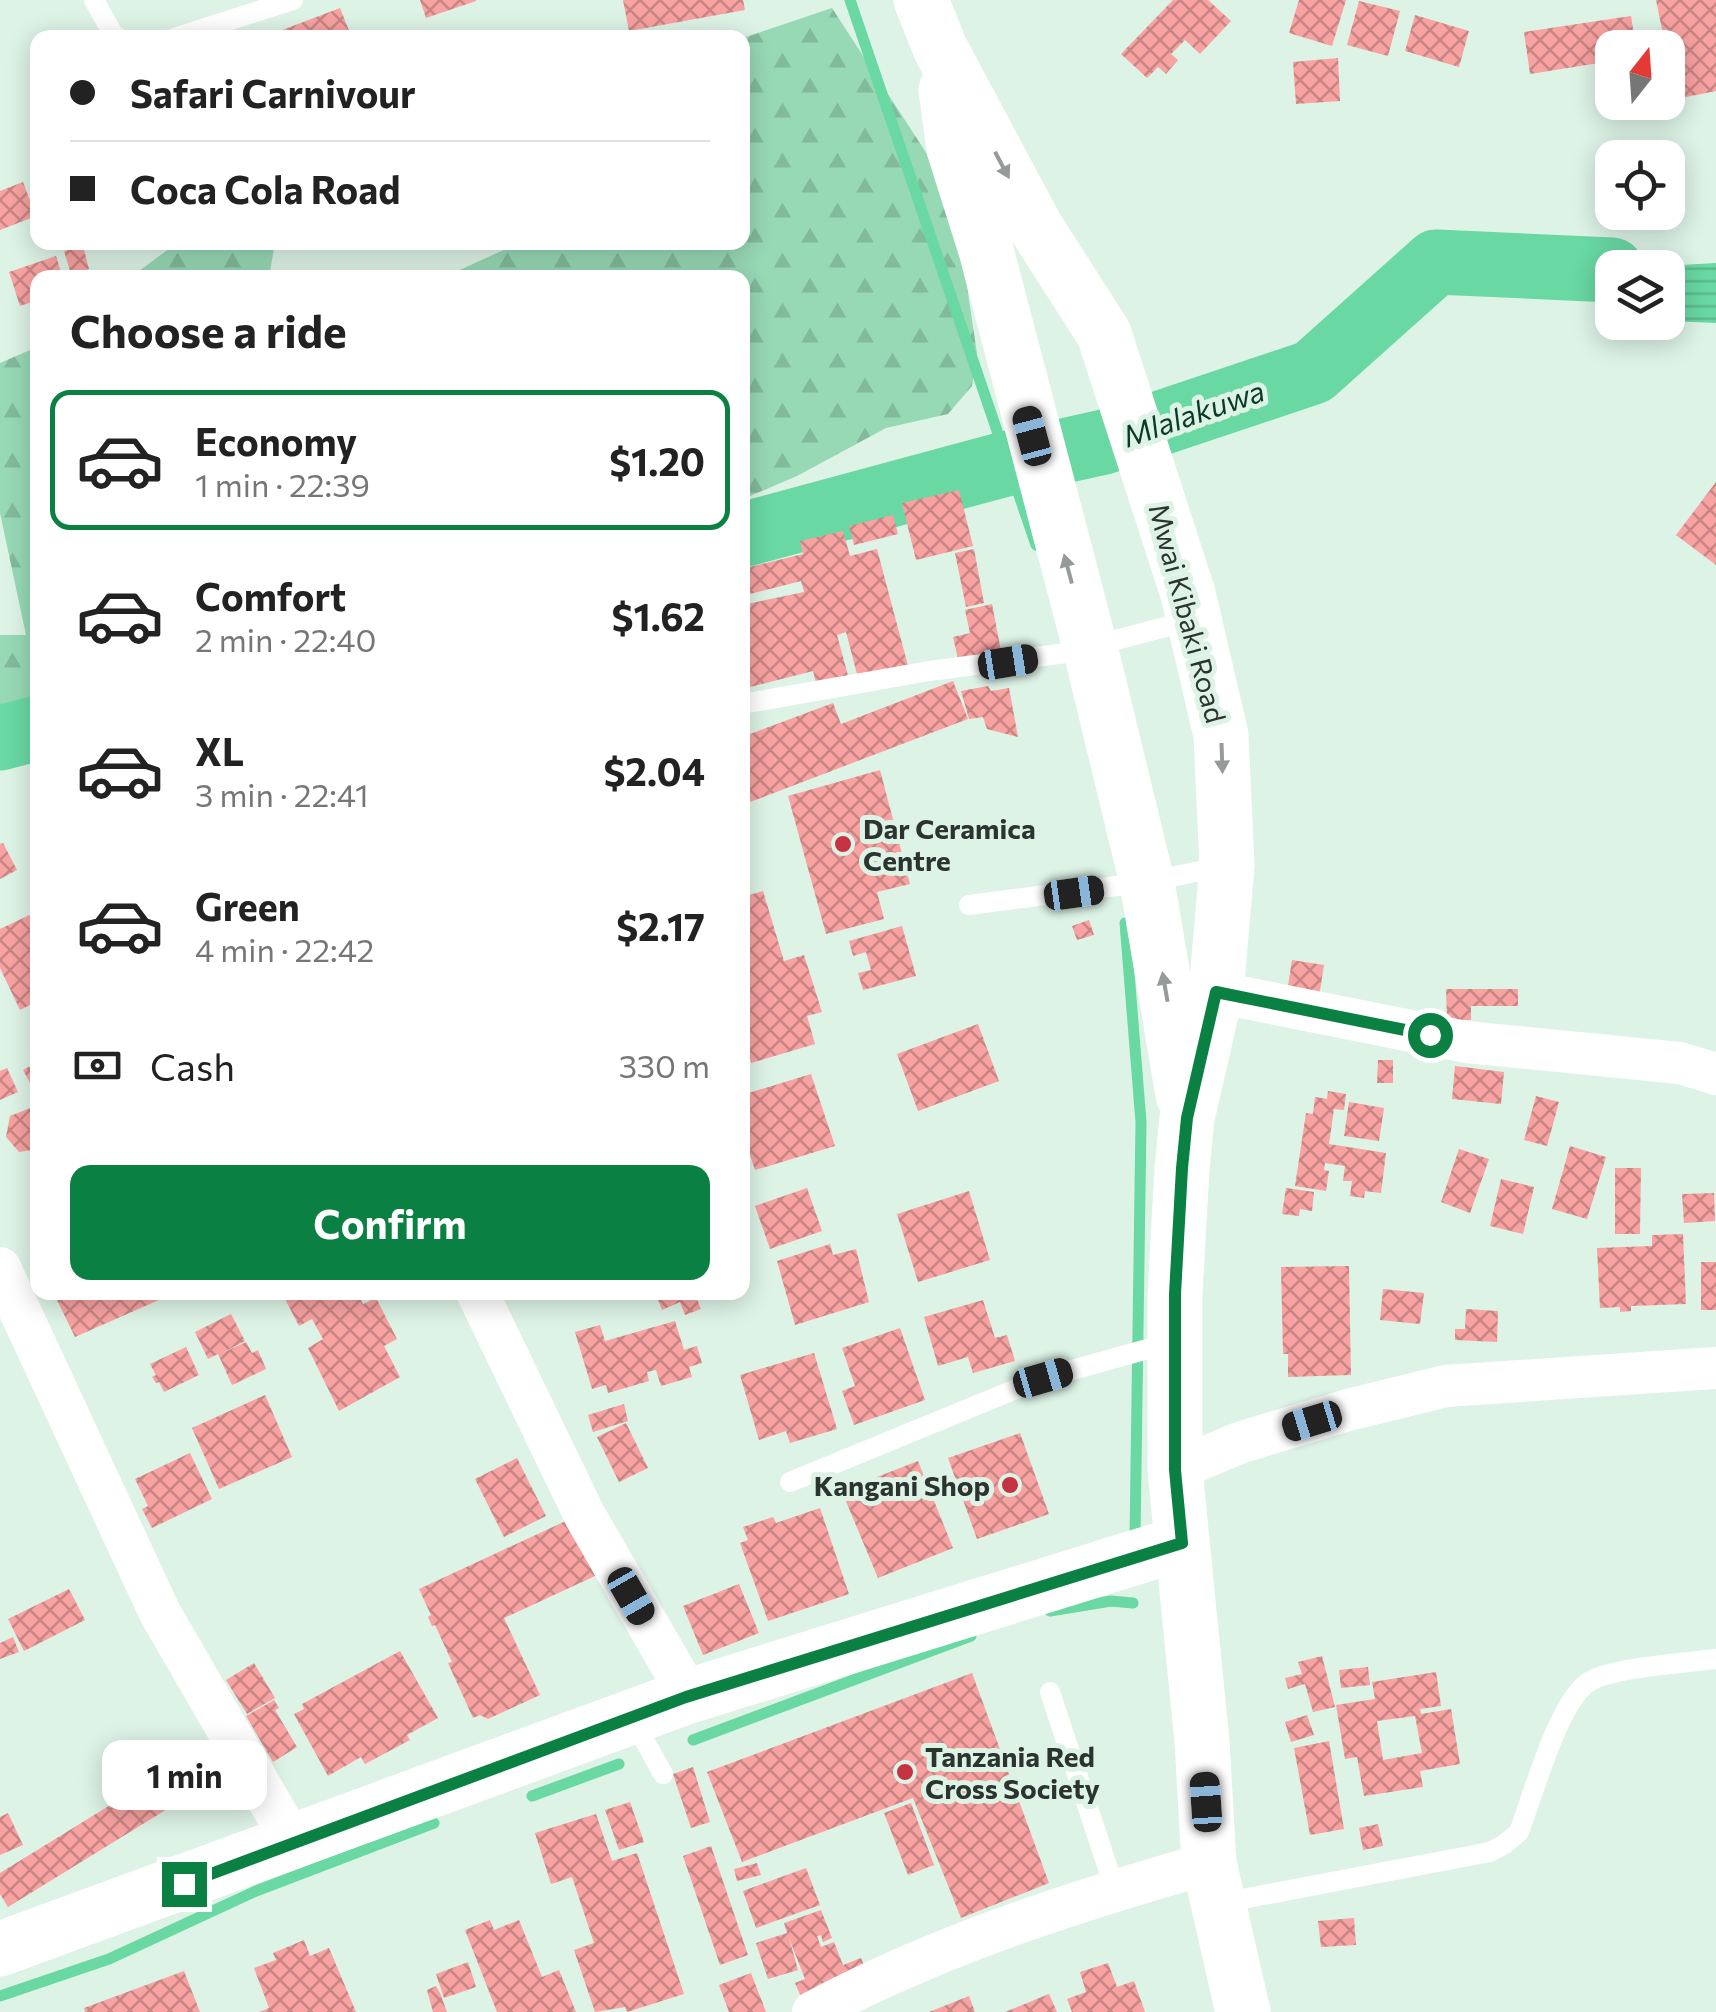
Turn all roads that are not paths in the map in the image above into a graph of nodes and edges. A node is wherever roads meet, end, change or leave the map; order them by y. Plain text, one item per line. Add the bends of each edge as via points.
1 (94, 0) edge
2 (292, 0) edge
3 (931, 24) edge
4 (111, 30) edge
5 (199, 30) edge
6 (1195, 619) junction
7 (1090, 647) junction
8 (750, 703) edge
9 (1227, 866) junction
10 (1147, 882) junction
11 (969, 905) dead end
12 (1216, 992) junction
13 (1716, 1074) edge
14 (1187, 1118) junction
15 (0, 1268) edge
16 (481, 1300) edge
17 (1175, 1341) junction
18 (1716, 1368) edge
19 (1175, 1470) junction
20 (790, 1482) dead end
21 (1182, 1543) junction
22 (1716, 1658) edge
23 (1050, 1692) dead end
24 (686, 1697) junction
25 (630, 1717) junction
26 (663, 1774) dead end
27 (294, 1844) junction
28 (1214, 1883) junction
29 (1115, 1890) junction
30 (0, 1949) edge
31 (813, 2012) edge
32 (1243, 2012) edge

1 - 4 lane
2 - 5 lane
3 -> 6 main road, Mwai Kibaki Road via 1035,226 1104,334
7 -> 3 main road, Mwai Kibaki Road via 954,149
6 - 7 lane
6 -> 9 main road, Mwai Kibaki Road via 1221,735
7 - 8 lane
7 - 10 main road, Mwai Kibaki Road
9 - 10 lane
9 - 12 main road, Mwai Kibaki Road
10 - 11 lane
14 -> 10 main road, Mwai Kibaki Road
12 - 13 street via 1466,1042 1680,1064
12 - 14 main road, Mwai Kibaki Road
14 - 17 main road, Mwai Kibaki Road
15 - 27 street via 160,1613
16 - 24 street via 585,1516
17 - 19 main road, Mwai Kibaki Road
17 - 20 lane via 1043,1378
18 - 19 street via 1446,1386 1239,1443
19 - 21 main road, Mwai Kibaki Road
21 - 24 main road
21 - 28 main road, Mwai Kibaki Road
22 - 28 lane via 1614,1672 1588,1682 1568,1704 1519,1832 1506,1844 1461,1860
23 - 29 lane
24 - 25 main road
25 - 26 lane
25 - 27 main road
27 - 30 main road
28 - 29 street
28 - 32 main road, Mwai Kibaki Road
29 - 31 street via 912,1963

